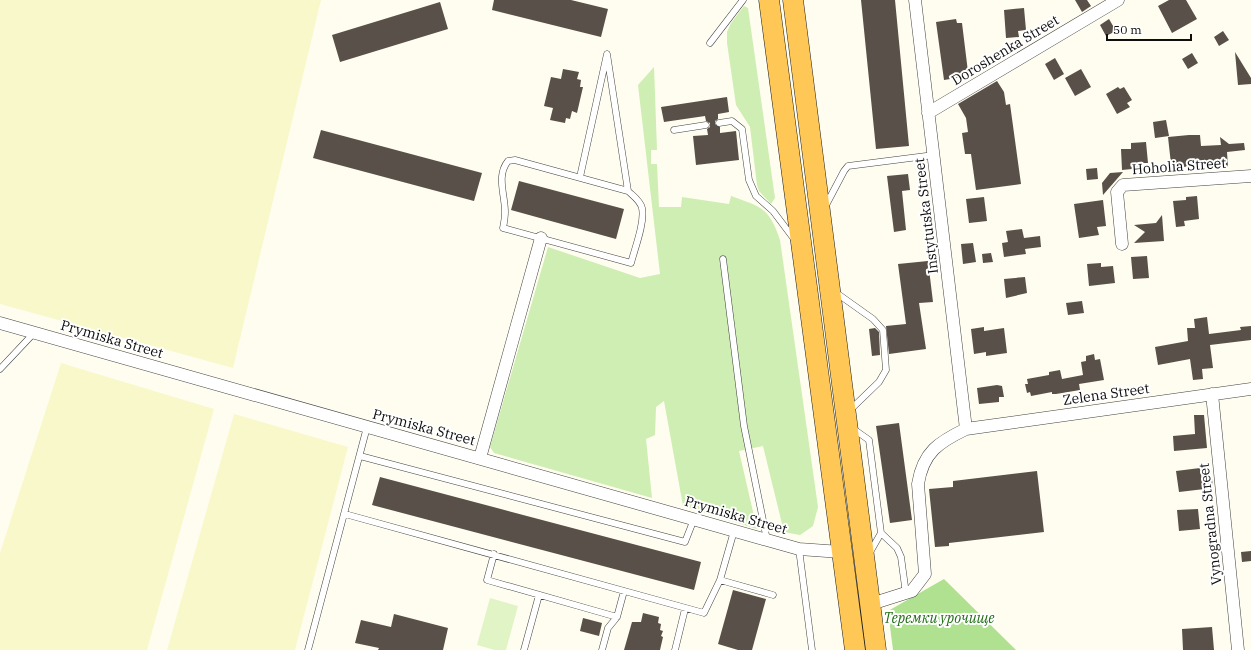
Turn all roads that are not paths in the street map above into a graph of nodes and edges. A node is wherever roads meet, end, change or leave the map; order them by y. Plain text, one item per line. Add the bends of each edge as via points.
1 (743, 0) edge
2 (769, 0) edge
3 (793, 0) edge
4 (915, 0) edge
5 (1118, 0) edge
6 (710, 43) dead end
7 (928, 113) junction
8 (719, 123) dead end
9 (706, 125) dead end
10 (674, 130) dead end
11 (934, 155) junction
12 (1251, 176) edge
13 (580, 177) junction
14 (628, 191) junction
15 (820, 215) junction
16 (541, 238) junction
17 (1122, 244) dead end
18 (802, 250) junction
19 (723, 259) dead end
20 (830, 289) junction
21 (0, 323) edge
22 (34, 333) junction
23 (0, 369) edge
24 (1251, 389) edge
25 (1212, 394) junction
26 (847, 420) junction
27 (367, 427) junction
28 (966, 429) junction
29 (360, 456) junction
30 (480, 458) junction
31 (345, 514) junction
32 (694, 519) junction
33 (734, 531) junction
34 (881, 533) junction
35 (767, 540) junction
36 (799, 549) junction
37 (840, 552) junction
38 (494, 554) junction
39 (865, 560) junction
40 (720, 580) junction
41 (624, 591) junction
42 (773, 594) dead end
43 (906, 594) junction
44 (539, 595) junction
45 (871, 604) junction
46 (685, 609) junction
47 (617, 617) junction
48 (875, 643) edge
49 (854, 647) edge
50 (308, 650) edge
51 (526, 650) edge
52 (602, 650) edge
53 (675, 650) edge
54 (812, 650) edge
55 (1238, 650) edge

1 - 6 lane
2 - 18 highway
3 - 15 highway
4 - 7 street, Instytutska Street
5 - 7 street, Doroshenka Street
7 - 11 street, Instytutska Street
8 - 18 lane via 732,121 742,128 749,180 756,196 773,211
9 - 10 lane
11 - 15 lane via 848,166
11 - 28 street, Instytutska Street
12 - 17 street, Hoholia Street via 1123,185 1117,192
13 - 14 lane
13 - 14 lane via 607,54
13 - 16 lane via 515,160 508,161 503,167 503,228
14 - 16 lane via 637,199 642,217 631,263
15 - 20 highway
16 - 30 street
18 - 37 highway
19 - 35 lane via 744,426
20 - 26 highway
20 - 26 lane via 873,319 883,330 886,370
21 - 22 street, Prymiska Street
22 - 23 lane
22 - 27 street, Prymiska Street
24 - 25 street, Zelena Street
25 - 28 street, Zelena Street
25 - 55 street, Vynogradna Street
26 - 34 lane via 869,440
26 - 39 highway
27 - 29 lane
27 - 30 street, Prymiska Street
28 - 43 street via 936,446 920,471 918,484 925,574 912,591
29 - 31 lane
29 - 32 lane via 686,542
30 - 32 street, Prymiska Street
31 - 38 lane
31 - 50 lane
32 - 33 street, Prymiska Street
33 - 35 street, Prymiska Street
33 - 40 lane
34 - 39 lane
34 - 43 lane via 901,557
35 - 36 street, Prymiska Street
36 - 37 street, Prymiska Street
36 - 54 lane
37 - 49 highway
38 - 41 lane
38 - 44 lane via 487,580
39 - 45 highway
40 - 42 lane
40 - 46 lane via 704,613
41 - 46 lane
41 - 47 lane
43 - 45 street
44 - 47 lane
44 - 51 lane
45 - 48 highway
46 - 53 lane
47 - 52 lane via 608,628

